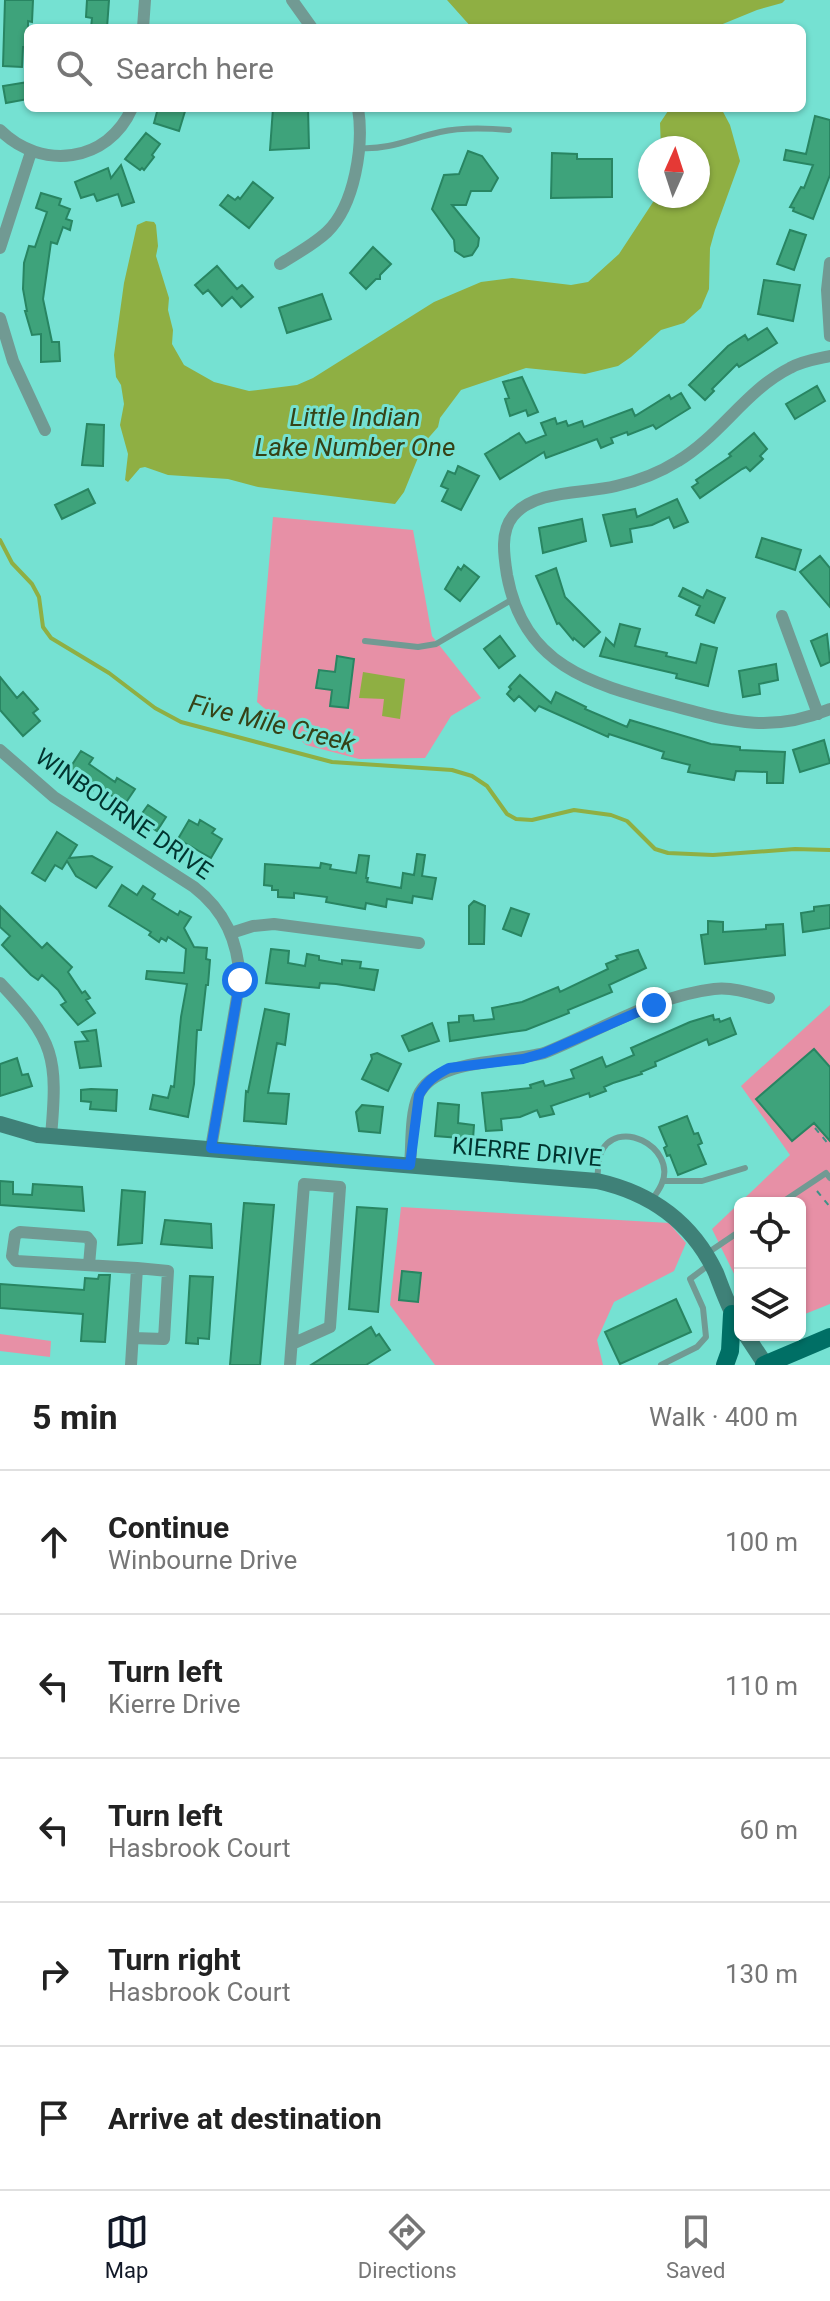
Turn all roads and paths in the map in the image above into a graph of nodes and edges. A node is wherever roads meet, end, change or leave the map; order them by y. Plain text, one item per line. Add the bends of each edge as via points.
1 (145, 0) edge
2 (292, 0) edge
3 (143, 24) edge
4 (309, 24) edge
5 (130, 112) edge
6 (358, 112) edge
7 (0, 130) edge
8 (509, 130) dead end
9 (360, 148) junction
10 (31, 152) junction
11 (0, 248) edge
12 (830, 263) edge
13 (280, 264) dead end
14 (0, 318) edge
15 (830, 336) edge
16 (830, 356) edge
17 (45, 430) dead end
18 (513, 599) junction
19 (782, 616) dead end
20 (365, 641) dead end
21 (824, 712) edge
22 (0, 750) edge
23 (231, 933) junction
24 (419, 943) dead end
25 (0, 983) edge
26 (769, 998) dead end
27 (0, 1124) edge
28 (815, 1128) dead end
29 (51, 1136) junction
30 (830, 1146) edge
31 (211, 1148) junction
32 (410, 1165) junction
33 (745, 1168) dead end
34 (830, 1178) edge
35 (597, 1181) junction
36 (663, 1181) junction
37 (817, 1191) dead end
38 (790, 1197) edge
39 (652, 1200) junction
40 (830, 1207) edge
41 (734, 1236) edge
42 (708, 1258) junction
43 (89, 1265) junction
44 (137, 1268) junction
45 (734, 1316) edge
46 (734, 1330) edge
47 (830, 1337) edge
48 (133, 1338) junction
49 (750, 1341) edge
50 (292, 1344) junction
51 (131, 1365) edge
52 (290, 1365) edge
53 (661, 1365) edge
54 (725, 1365) edge
55 (765, 1365) edge

1 - 3 street
2 - 4 street
5 - 10 street via 123,126 90,150 66,156
6 - 9 street
7 - 10 street
8 - 9 lane via 459,129 396,146
9 - 13 street via 341,214 329,230
10 - 11 street
12 - 15 street
14 - 17 street
16 - 18 street via 786,370 703,444 662,470 637,481 554,496 522,508 505,536
18 - 20 lane via 436,644
18 - 21 street via 530,632 553,658 596,684 737,723 770,725
19 - 21 street
22 - 23 street, WINBOURNE DRIVE via 54,797 206,897
23 - 24 street via 274,924
23 - 31 street, WINBOURNE DRIVE via 240,980
25 - 29 street via 31,1016 46,1042 54,1073
26 - 32 street via 726,989 689,994 544,1053 449,1068 419,1095
27 - 29 street, KIERRE DRIVE
28 - 30 path
29 - 31 street, KIERRE DRIVE
31 - 32 street, KIERRE DRIVE
32 - 35 street, KIERRE DRIVE
33 - 36 lane via 702,1181
34 - 38 lane via 826,1173
35 - 36 lane via 606,1147 615,1139 637,1136 657,1152
35 - 39 street, KIERRE DRIVE
36 - 39 lane
37 - 40 path
39 - 42 street, KIERRE DRIVE via 688,1229
41 - 42 lane
42 - 45 street, KIERRE DRIVE
42 - 53 lane via 690,1279 703,1308 706,1337
43 - 43 street via 16,1261 15,1235 87,1237
43 - 44 street
44 - 48 street
44 - 48 street via 168,1271 164,1339
46 - 54 main road
47 - 55 main road
48 - 51 street
49 - 55 street
50 - 50 street via 304,1184 340,1187 330,1327
50 - 52 street

